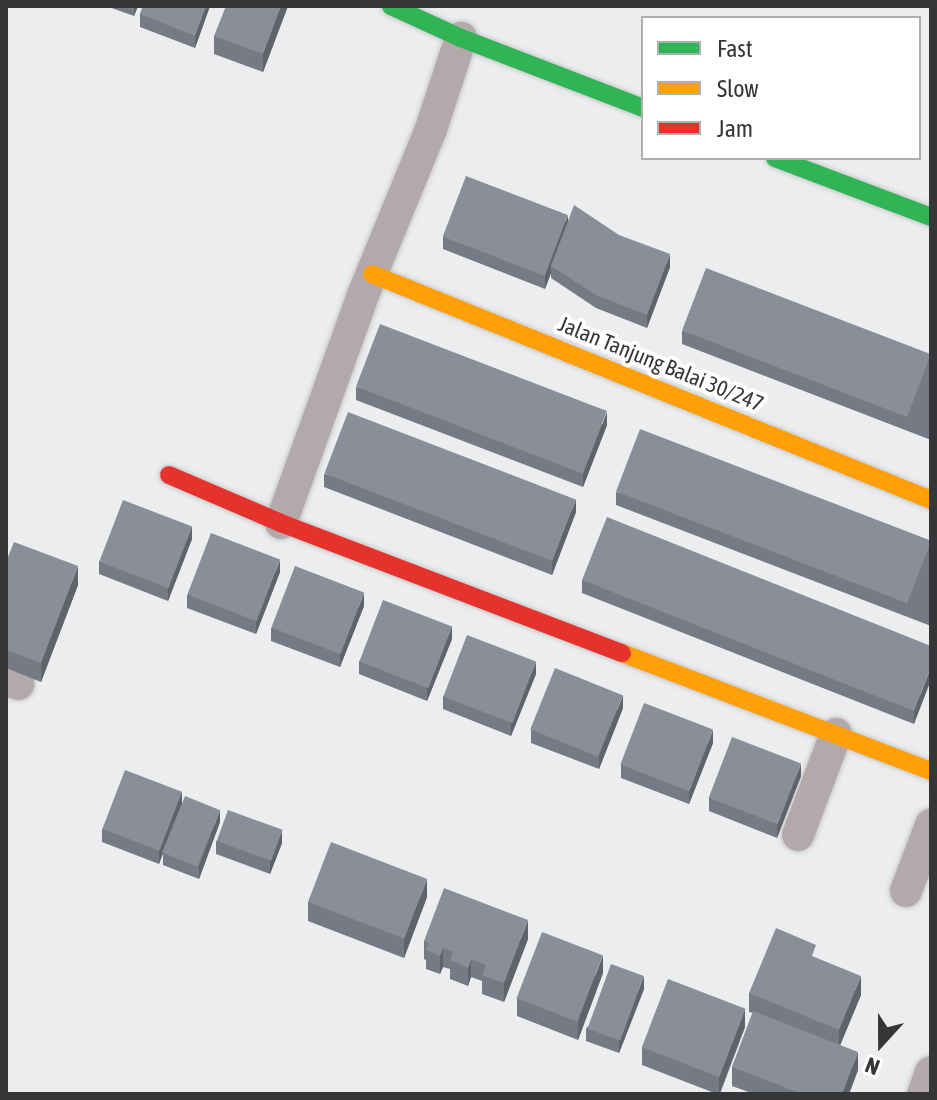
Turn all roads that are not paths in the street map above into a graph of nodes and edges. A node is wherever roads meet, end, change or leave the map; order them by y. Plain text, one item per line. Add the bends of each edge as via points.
1 (392, 8) edge
2 (461, 38) junction
3 (641, 107) edge
4 (780, 160) edge
5 (931, 217) edge
6 (372, 274) junction
7 (169, 475) dead end
8 (931, 500) edge
9 (281, 523) junction
10 (836, 734) junction
11 (931, 771) edge
12 (931, 825) edge
13 (798, 835) dead end
14 (906, 891) dead end
15 (931, 1072) edge
16 (923, 1094) edge

1 - 2 street
2 - 3 street
2 - 6 street via 431,129
4 - 5 street
6 - 8 street, Jalan Tanjung Balai 30/247
6 - 9 street
7 - 9 street
9 - 10 street
10 - 11 street
10 - 13 street
12 - 14 street
15 - 16 street

